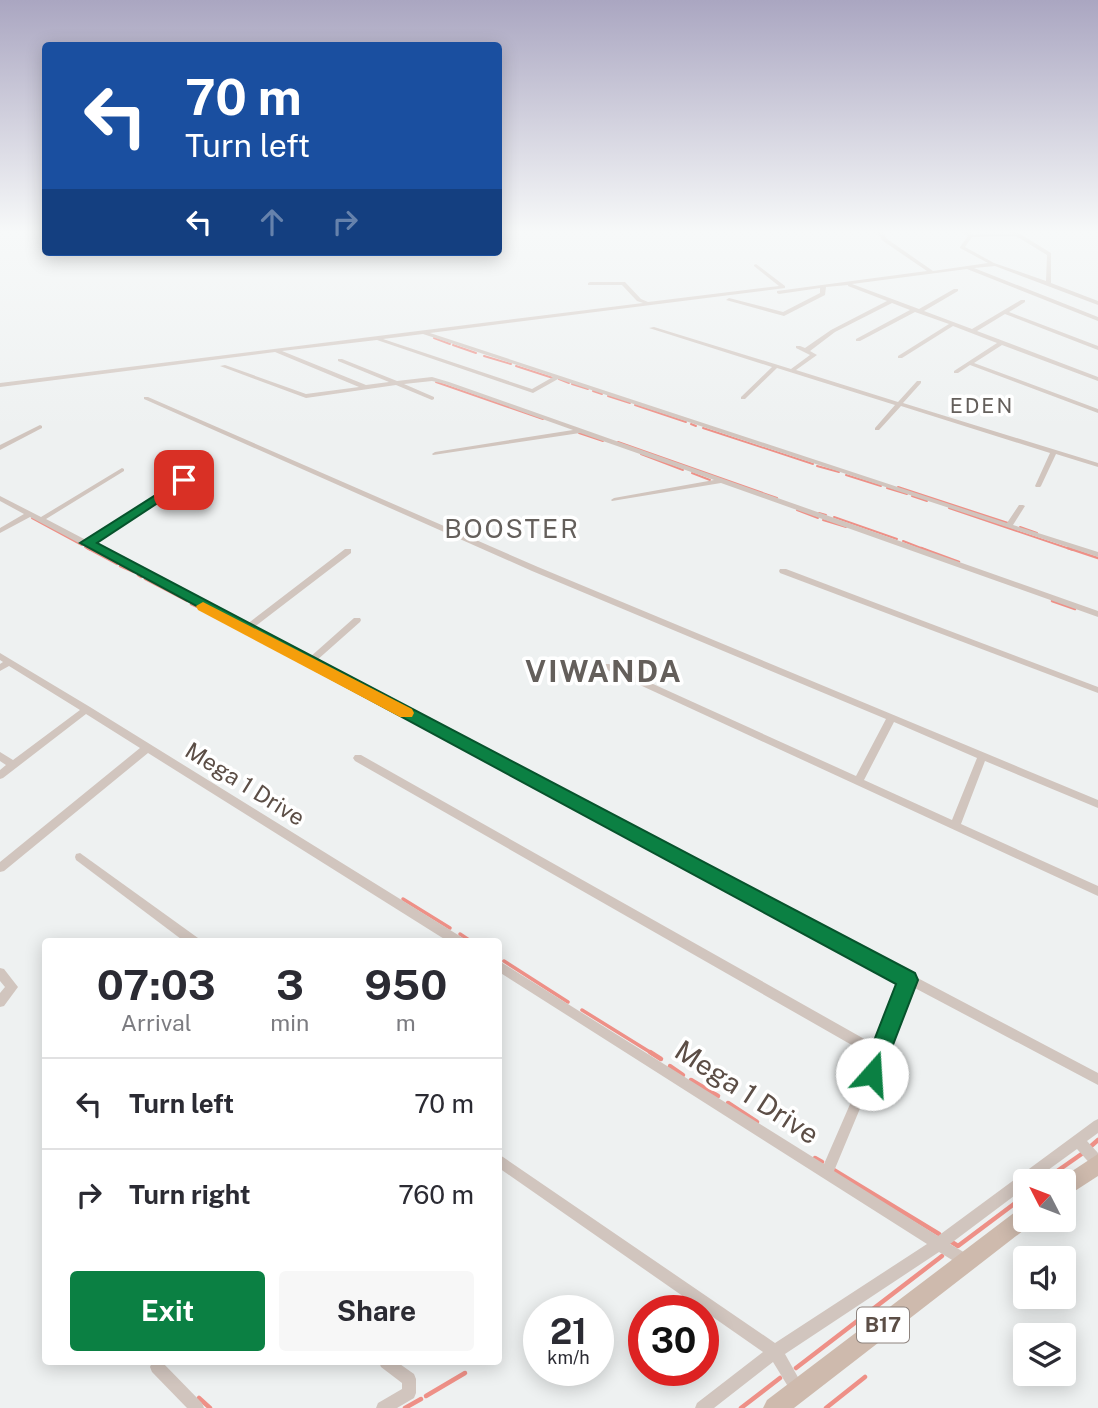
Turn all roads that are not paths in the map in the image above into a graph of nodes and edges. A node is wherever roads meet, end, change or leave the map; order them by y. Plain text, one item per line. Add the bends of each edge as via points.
1 (639, 298) edge
2 (684, 298) edge
3 (697, 298) edge
4 (743, 298) edge
5 (816, 298) edge
6 (883, 298) edge
7 (942, 298) edge
8 (1045, 298) edge
9 (1082, 298) edge
10 (1088, 300) junction
11 (891, 301) junction
12 (1023, 301) dead end
13 (1098, 303) edge
14 (1069, 307) junction
15 (917, 311) junction
16 (1004, 312) junction
17 (1098, 318) edge
18 (953, 324) junction
19 (652, 327) dead end
20 (423, 332) junction
21 (972, 332) junction
22 (378, 338) junction
23 (858, 340) dead end
24 (1001, 343) junction
25 (798, 347) dead end
26 (1098, 348) edge
27 (807, 350) junction
28 (278, 352) dead end
29 (900, 357) dead end
30 (340, 360) dead end
31 (969, 363) junction
32 (223, 366) dead end
33 (776, 366) junction
34 (1098, 367) edge
35 (792, 372) junction
36 (956, 372) dead end
37 (1084, 373) junction
38 (557, 377) junction
39 (1098, 379) edge
40 (919, 382) dead end
41 (397, 383) junction
42 (0, 384) edge
43 (365, 387) junction
44 (146, 398) dead end
45 (432, 398) dead end
46 (743, 398) dead end
47 (900, 404) junction
48 (1098, 411) edge
49 (40, 427) dead end
50 (877, 429) dead end
51 (581, 431) junction
52 (0, 448) edge
53 (1054, 452) junction
54 (435, 454) dead end
55 (1098, 465) edge
56 (122, 470) dead end
57 (184, 480) dead end
58 (721, 481) junction
59 (1038, 486) dead end
60 (0, 498) edge
61 (614, 500) dead end
62 (1021, 506) dead end
63 (29, 514) junction
64 (40, 520) junction
65 (1009, 526) junction
66 (0, 531) edge
67 (87, 543) junction
68 (348, 551) dead end
69 (1098, 555) edge
70 (783, 571) dead end
71 (1098, 614) edge
72 (358, 620) dead end
73 (246, 629) junction
74 (3, 662) edge
75 (310, 662) junction
76 (606, 666) dead end
77 (1098, 690) edge
78 (87, 709) junction
79 (892, 717) junction
80 (148, 747) junction
81 (983, 755) junction
82 (0, 756) edge
83 (358, 758) dead end
84 (13, 765) junction
85 (0, 775) edge
86 (859, 780) junction
87 (1098, 804) edge
88 (954, 826) junction
89 (80, 857) dead end
90 (0, 869) edge
91 (1098, 891) edge
92 (189, 938) edge
93 (453, 938) edge
94 (502, 968) edge
95 (0, 973) edge
96 (908, 980) junction
97 (0, 1002) edge
98 (878, 1053) junction
99 (1098, 1079) edge
100 (1098, 1125) edge
101 (1078, 1141) junction
102 (502, 1163) edge
103 (1098, 1163) edge
104 (1046, 1169) edge
105 (827, 1172) junction
106 (1076, 1179) edge
107 (1013, 1193) edge
108 (1013, 1226) edge
109 (939, 1244) junction
110 (967, 1262) junction
111 (775, 1352) junction
112 (390, 1365) edge
113 (157, 1367) dead end
114 (798, 1390) junction
115 (197, 1408) edge
116 (383, 1408) edge
117 (702, 1408) edge
118 (775, 1408) edge

1 - 2 street via 644,302
3 - 20 street
4 - 5 street via 729,300 784,314
6 - 11 street
7 - 15 street
8 - 14 street
9 - 10 street
10 - 13 street
10 - 14 street
11 - 15 street
11 - 27 street
12 - 16 street
14 - 17 street
15 - 18 street
15 - 23 street
16 - 21 street
16 - 26 street
18 - 21 street
18 - 29 street
19 - 33 street
20 - 22 street
20 - 38 street
21 - 24 street
22 - 38 street via 533,391
22 - 42 street
24 - 31 street
24 - 37 street
25 - 27 street
27 - 35 street via 814,355
28 - 43 street
30 - 41 street
31 - 36 street
31 - 48 street
32 - 43 street via 306,396
33 - 35 street
33 - 46 street
34 - 37 street
35 - 47 street
37 - 39 street
38 - 65 street
40 - 47 street
41 - 43 street
41 - 45 street
41 - 51 street via 436,380
44 - 79 street via 535,569
47 - 50 street
47 - 53 street
49 - 52 street
51 - 54 street
51 - 58 street
53 - 55 street
53 - 59 street
56 - 64 street
57 - 67 street
58 - 61 street
58 - 71 street
60 - 63 street
62 - 65 street
63 - 64 street
63 - 66 street
64 - 67 street
65 - 69 street
67 - 73 street
68 - 73 street
70 - 77 street
72 - 75 street
73 - 75 street
74 - 78 street, Mega 1 Drive
75 - 96 street
76 - 86 street
78 - 80 street, Mega 1 Drive
78 - 84 street
79 - 81 street
79 - 86 street
80 - 90 street
80 - 93 street, Mega 1 Drive
81 - 87 street
81 - 88 street
82 - 84 street
83 - 98 street
84 - 85 street
86 - 88 street
88 - 91 street
89 - 92 street
94 - 105 street, Mega 1 Drive
95 - 97 street via 12,987
96 - 98 street
96 - 99 street
98 - 105 street
100 - 101 street
101 - 103 street
101 - 104 street
102 - 111 street
103 - 106 main road
105 - 109 street, Mega 1 Drive
107 - 109 street
108 - 110 main road, B17
109 - 110 street, Mega 1 Drive
109 - 111 street
110 - 114 main road, B17
111 - 114 street
111 - 117 street
112 - 116 street via 409,1379 409,1393
113 - 115 street
114 - 118 main road, B17

